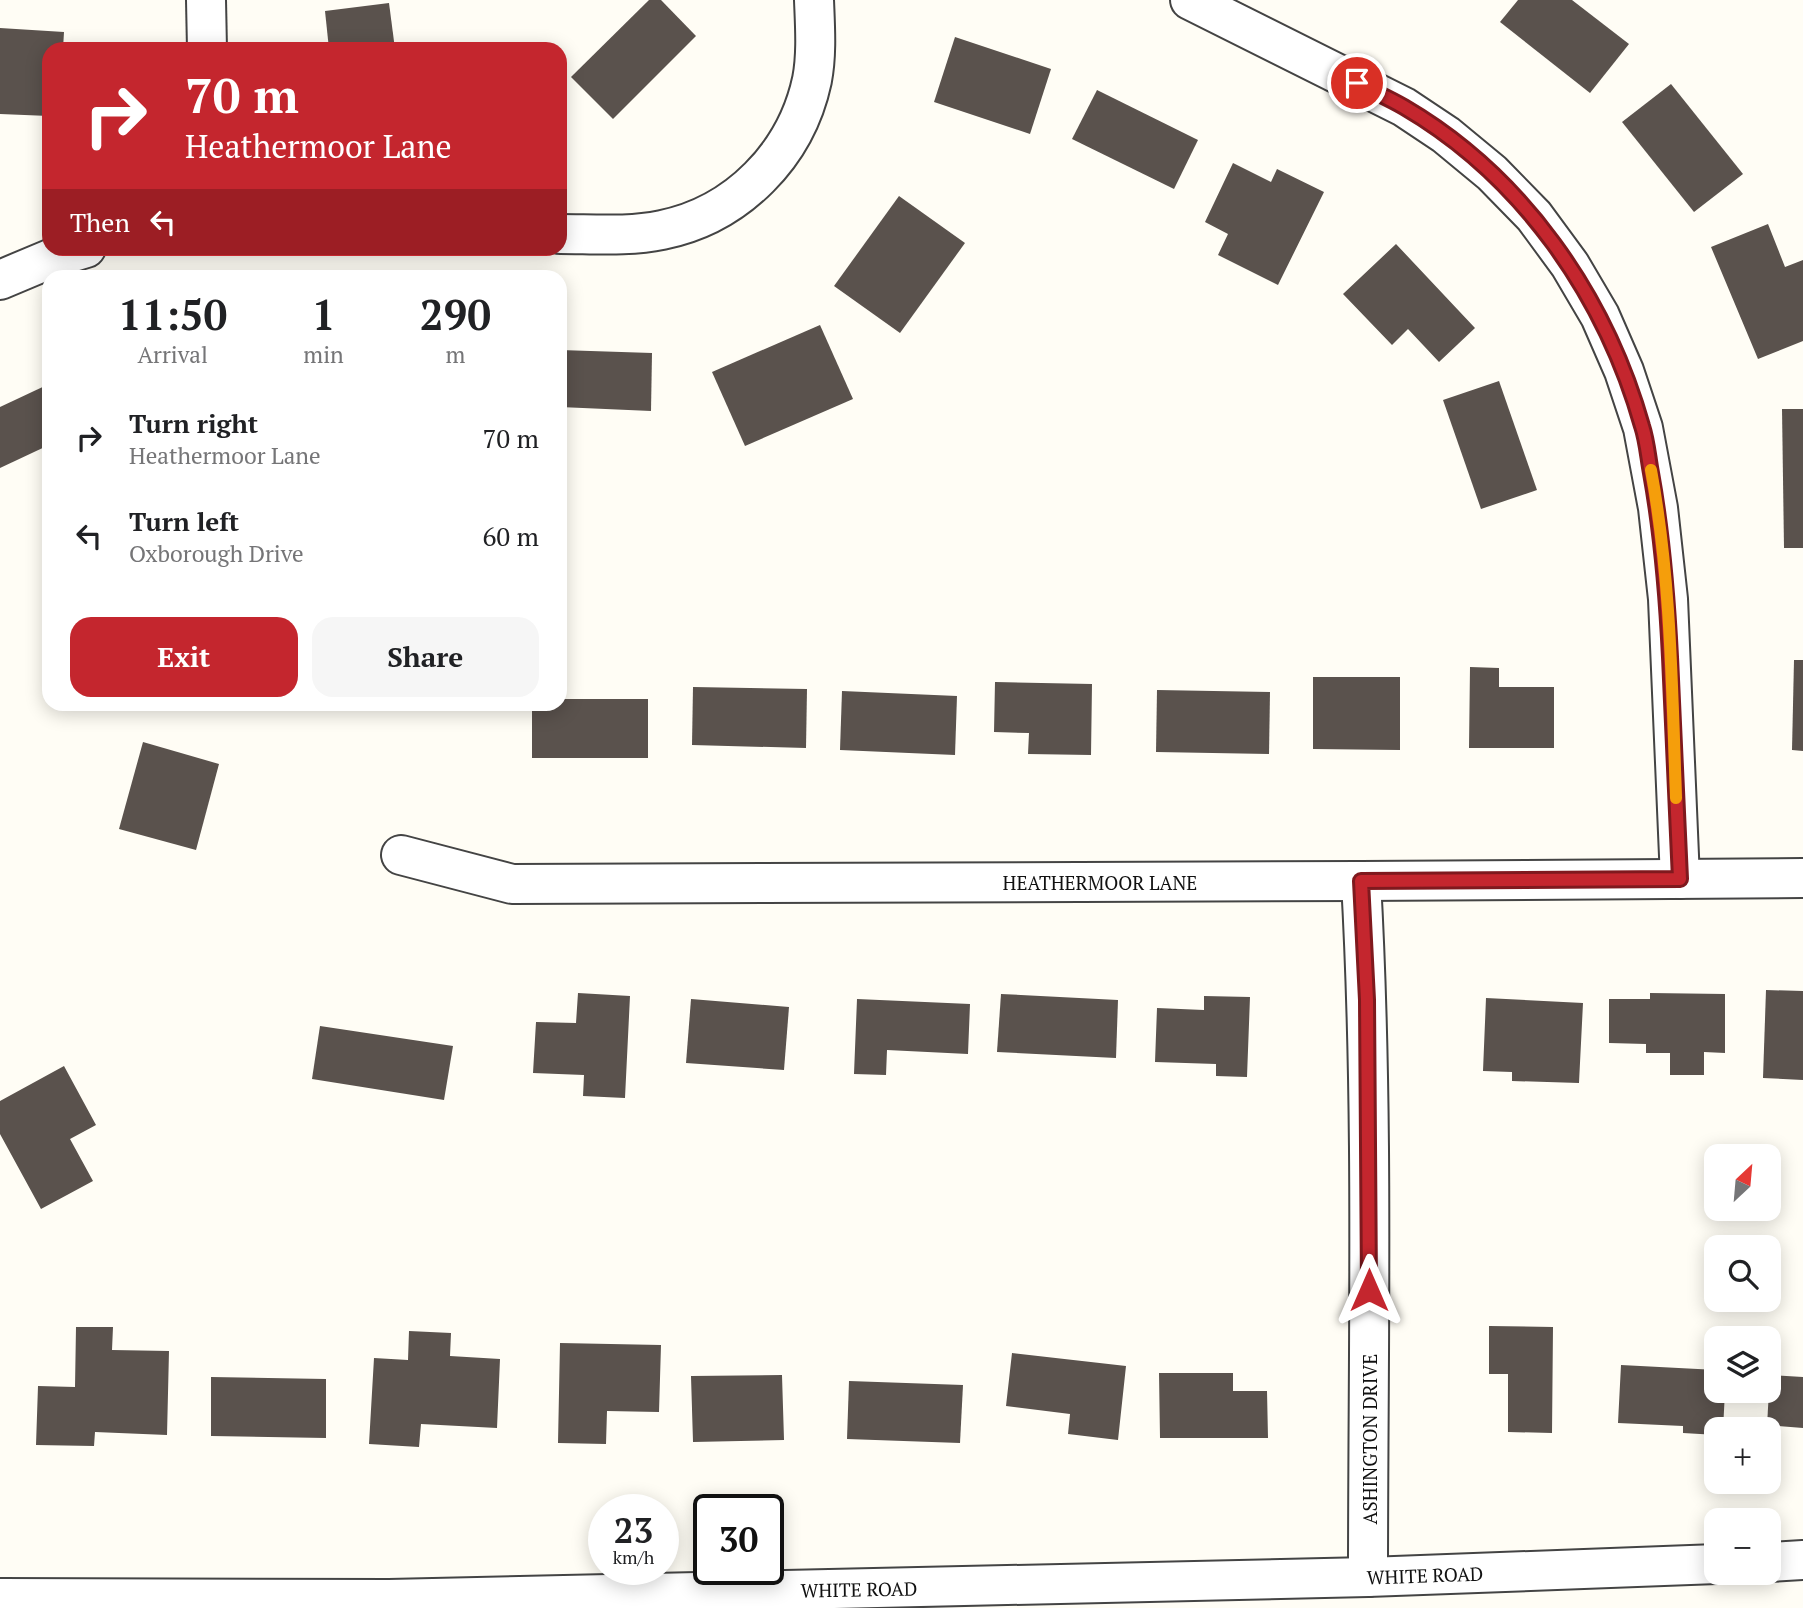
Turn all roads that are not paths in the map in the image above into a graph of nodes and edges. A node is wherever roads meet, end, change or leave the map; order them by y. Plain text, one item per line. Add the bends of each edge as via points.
1 (206, 0) edge
2 (814, 0) edge
3 (1190, 0) edge
4 (207, 42) edge
5 (567, 234) edge
6 (60, 256) edge
7 (0, 281) edge
8 (401, 855) dead end
9 (1803, 878) edge
10 (1680, 879) junction
11 (1361, 881) junction
12 (1803, 1560) edge
13 (1781, 1561) edge
14 (1704, 1564) edge
15 (1368, 1577) junction
16 (0, 1598) edge
17 (389, 1603) edge

1 - 4 street
2 - 5 street via 815,51 804,107 793,133 760,179 714,212 660,231
3 - 10 street via 1404,107 1446,135 1534,216 1600,316 1643,428 1658,508 1668,599
6 - 7 street
8 - 11 street, HEATHERMOOR LANE via 512,884
9 - 10 street, HEATHERMOOR LANE
10 - 11 street, HEATHERMOOR LANE
11 - 15 street, ASHINGTON DRIVE via 1369,1179
12 - 13 street
14 - 15 street, WHITE ROAD
15 - 17 street, WHITE ROAD
16 - 17 street, WHITE ROAD

